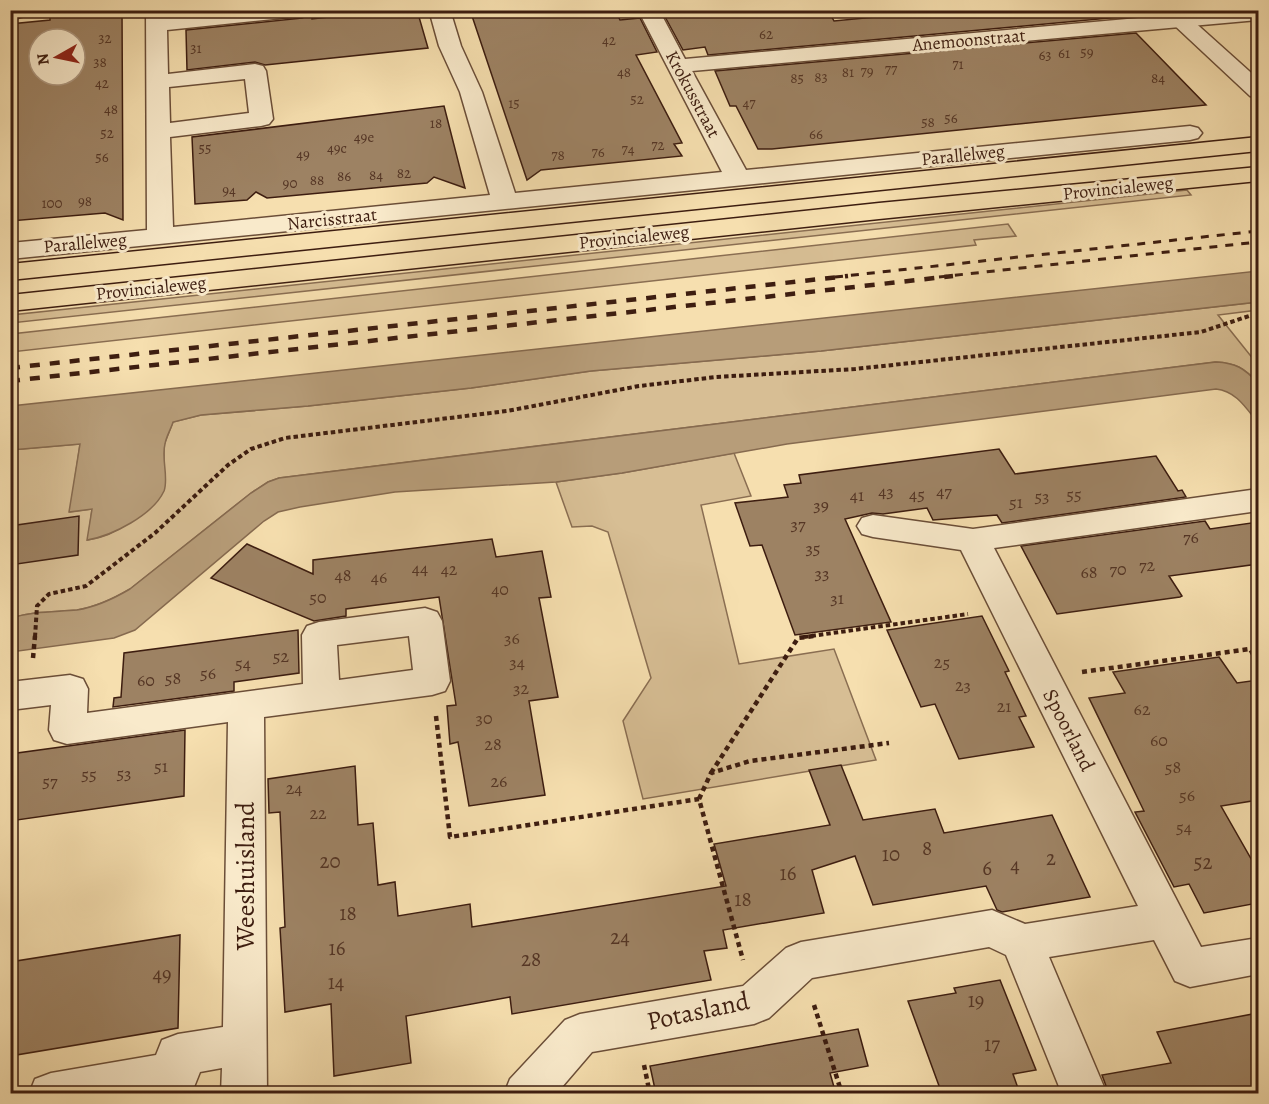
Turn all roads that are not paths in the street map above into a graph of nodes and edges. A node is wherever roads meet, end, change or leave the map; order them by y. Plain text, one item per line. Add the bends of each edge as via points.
1 (25, 10) edge
2 (302, 10) edge
3 (439, 10) edge
4 (648, 10) edge
5 (10, 14) edge
6 (1258, 14) edge
7 (1174, 16) edge
8 (156, 18) edge
9 (679, 66) junction
10 (157, 82) junction
11 (1258, 90) edge
12 (158, 131) junction
13 (1190, 133) dead end
14 (1258, 144) edge
15 (1258, 174) edge
16 (736, 177) junction
17 (505, 202) junction
18 (160, 236) junction
19 (10, 251) edge
20 (10, 272) edge
21 (10, 303) edge
22 (1258, 500) edge
23 (873, 526) dead end
24 (973, 540) junction
25 (10, 696) edge
26 (322, 697) junction
27 (246, 708) junction
28 (1166, 920) junction
29 (1022, 943) junction
30 (1258, 956) edge
31 (245, 1044) junction
32 (177, 1083) edge
33 (51, 1094) edge
34 (244, 1094) edge
35 (526, 1094) edge
36 (1085, 1094) edge

1 - 5 street
2 - 8 street
3 - 17 street via 471,92
4 - 9 street, Krokusstraat
6 - 7 street, Anemoonstraat
7 - 9 street, Anemoonstraat
7 - 11 street
8 - 10 street
9 - 16 street, Krokusstraat
10 - 12 street
10 - 12 street via 255,71 261,119
12 - 18 street
13 - 16 street, Parallelweg
14 - 20 main road, Provincialeweg
15 - 21 main road, Provincialeweg
16 - 17 street, Narcisstraat
17 - 18 street, Narcisstraat
18 - 19 street, Parallelweg
22 - 24 street
23 - 24 street
24 - 28 street, Spoorland
25 - 27 street via 70,689 67,730
26 - 26 street via 319,635 425,621 432,681
26 - 27 street
27 - 31 street, Weeshuisland
28 - 29 street
28 - 30 street, Spoorland via 1190,968
29 - 35 street, Potasland via 992,928 801,962 754,1004 580,1034
29 - 36 street
31 - 32 street via 178,1055
31 - 34 street, Weeshuisland
32 - 33 street

